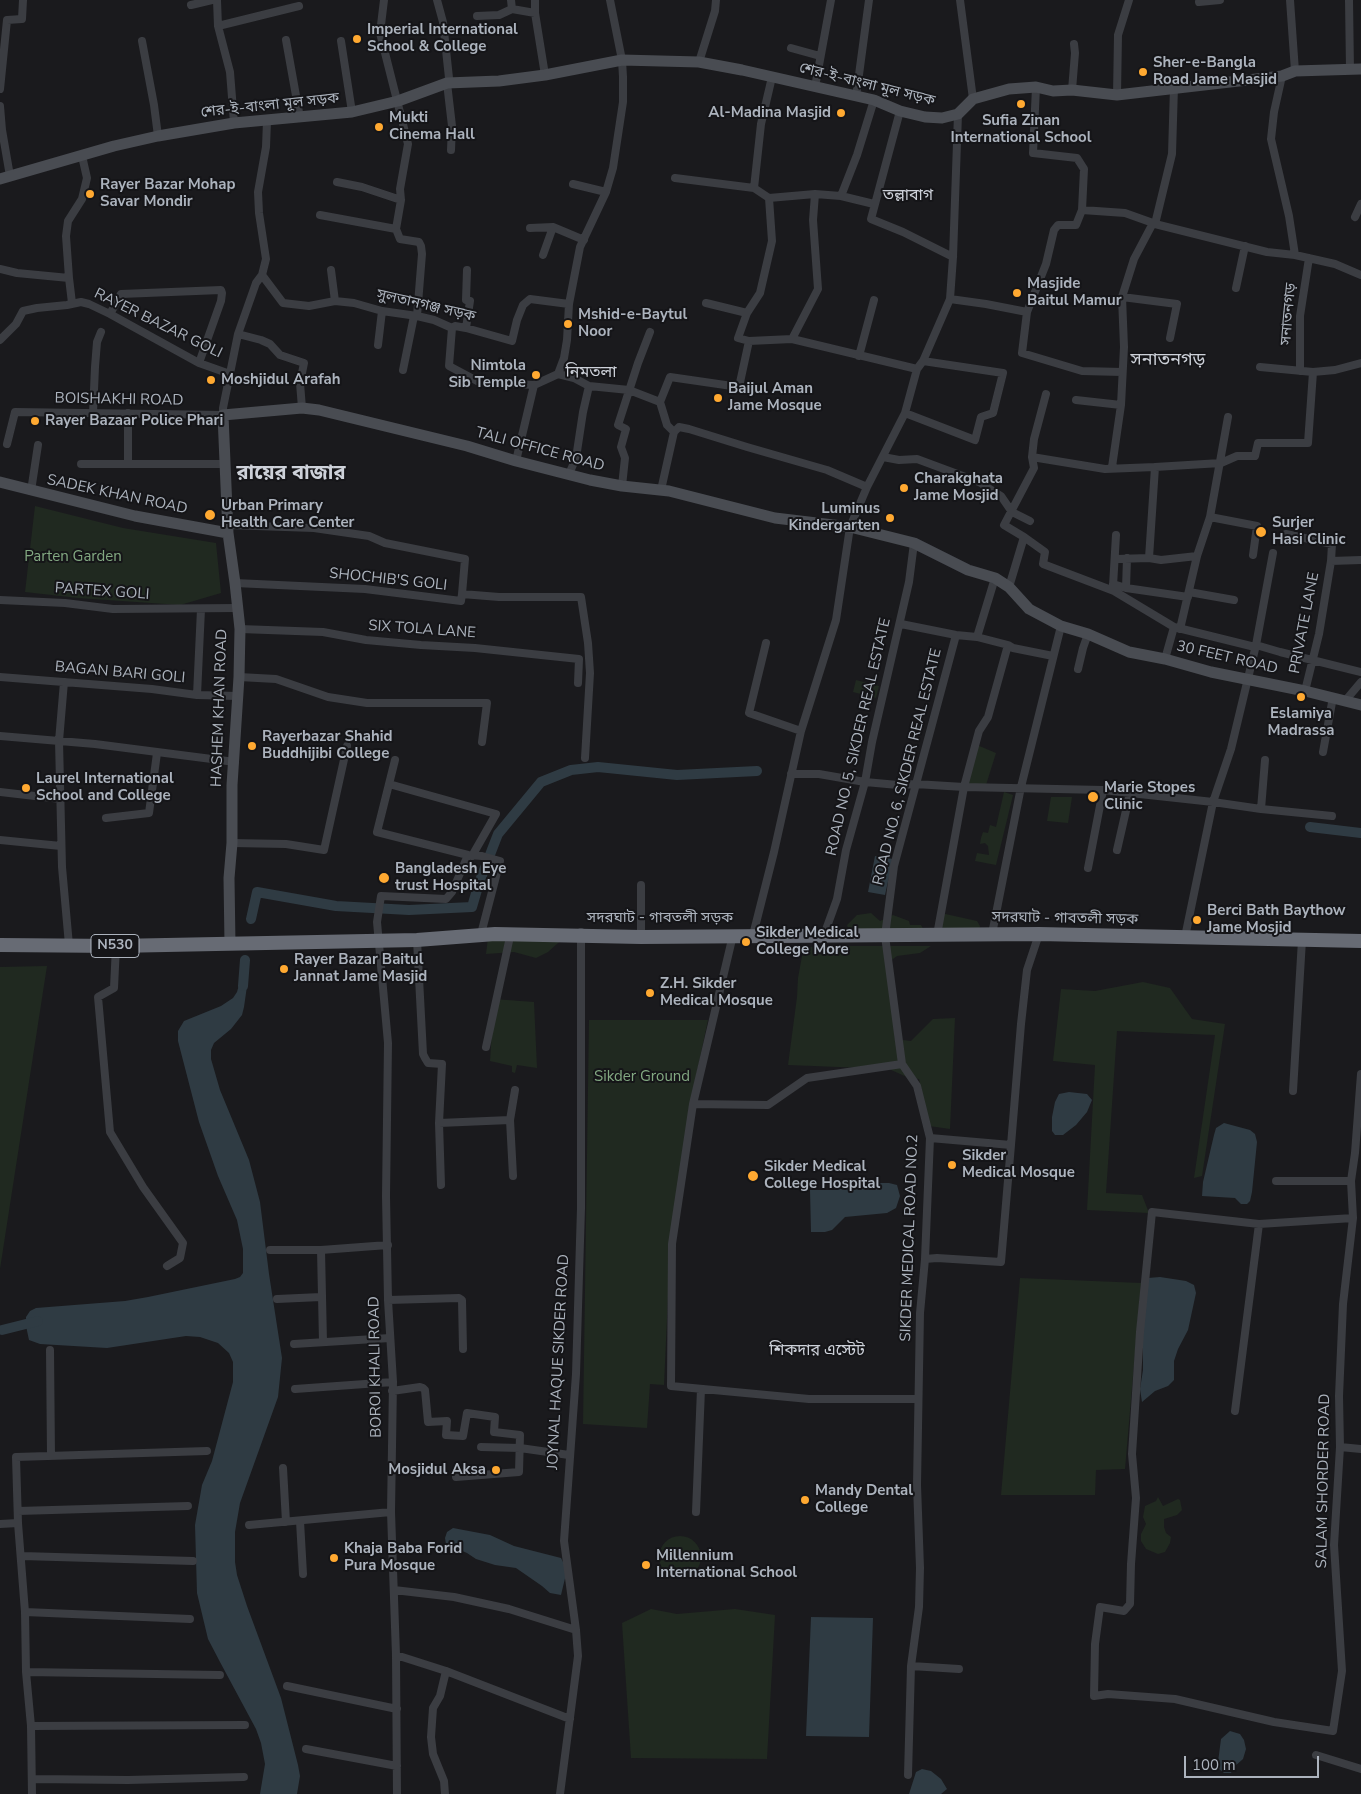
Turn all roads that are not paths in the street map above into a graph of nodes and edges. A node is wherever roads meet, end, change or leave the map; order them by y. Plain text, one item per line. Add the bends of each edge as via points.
1 (23, 0) edge
2 (212, 0) edge
3 (217, 0) edge
4 (384, 0) edge
5 (437, 0) edge
6 (511, 0) edge
7 (535, 0) edge
8 (610, 0) edge
9 (716, 0) edge
10 (831, 0) edge
11 (869, 0) edge
12 (960, 0) edge
13 (1128, 0) edge
14 (1220, 0) edge
15 (1290, 0) edge
16 (1349, 0) edge
17 (1199, 2) dead end
18 (191, 5) dead end
19 (299, 6) dead end
20 (512, 9) junction
21 (535, 13) junction
22 (476, 16) dead end
23 (218, 26) junction
24 (286, 40) dead end
25 (142, 41) dead end
26 (341, 41) dead end
27 (1074, 44) dead end
28 (791, 48) dead end
29 (820, 56) junction
30 (622, 60) junction
31 (698, 62) junction
32 (1355, 70) edge
33 (1295, 71) junction
34 (545, 75) junction
35 (772, 76) junction
36 (1282, 76) junction
37 (447, 83) junction
38 (815, 87) junction
39 (1036, 87) junction
40 (1174, 87) junction
41 (0, 90) edge
42 (1072, 90) junction
43 (1117, 95) junction
44 (856, 96) junction
45 (973, 99) junction
46 (874, 100) junction
47 (398, 101) junction
48 (0, 106) edge
49 (900, 111) junction
50 (352, 112) junction
51 (958, 114) junction
52 (300, 118) junction
53 (267, 121) junction
54 (234, 124) junction
55 (158, 136) junction
56 (451, 150) dead end
57 (82, 156) junction
58 (5, 177) edge
59 (675, 178) dead end
60 (337, 182) dead end
61 (573, 184) dead end
62 (754, 188) junction
63 (606, 192) junction
64 (815, 194) junction
65 (841, 196) junction
66 (768, 198) junction
67 (401, 200) junction
68 (874, 204) junction
69 (1361, 204) edge
70 (1082, 210) junction
71 (320, 215) dead end
72 (1355, 217) dead end
73 (1154, 223) junction
74 (553, 227) junction
75 (396, 228) junction
76 (530, 228) dead end
77 (584, 240) junction
78 (1245, 246) junction
79 (543, 255) dead end
80 (1295, 255) junction
81 (953, 257) junction
82 (1309, 258) junction
83 (0, 270) edge
84 (331, 270) dead end
85 (467, 270) dead end
86 (262, 275) junction
87 (1361, 275) edge
88 (69, 278) junction
89 (1236, 288) dead end
90 (1122, 297) junction
91 (950, 299) junction
92 (874, 300) dead end
93 (335, 302) junction
94 (72, 303) junction
95 (706, 303) dead end
96 (569, 304) junction
97 (382, 311) junction
98 (1027, 312) junction
99 (747, 313) junction
100 (110, 314) junction
101 (415, 316) junction
102 (452, 328) junction
103 (466, 328) junction
104 (101, 332) dead end
105 (650, 332) dead end
106 (238, 334) junction
107 (1170, 338) dead end
108 (792, 339) junction
109 (0, 340) edge
110 (749, 341) junction
111 (378, 345) dead end
112 (858, 356) junction
113 (923, 361) junction
114 (1361, 362) edge
115 (199, 363) junction
116 (1260, 367) dead end
117 (917, 369) junction
118 (403, 370) dead end
119 (1300, 371) junction
120 (1122, 372) junction
121 (1313, 372) junction
122 (230, 374) junction
123 (558, 374) junction
124 (534, 385) junction
125 (589, 386) junction
126 (629, 390) junction
127 (1046, 394) dead end
128 (1076, 400) dead end
129 (660, 402) junction
130 (1121, 404) junction
131 (302, 408) junction
132 (93, 413) junction
133 (128, 413) junction
134 (905, 413) junction
135 (223, 415) junction
136 (1228, 418) dead end
137 (674, 432) junction
138 (8, 444) dead end
139 (38, 444) dead end
140 (883, 457) junction
141 (1032, 457) junction
142 (516, 461) junction
143 (1221, 463) junction
144 (81, 464) dead end
145 (128, 464) junction
146 (226, 464) junction
147 (1112, 467) junction
148 (1155, 467) junction
149 (569, 474) junction
150 (0, 482) edge
151 (622, 486) junction
152 (867, 487) junction
153 (661, 490) junction
154 (31, 491) junction
155 (1012, 512) junction
156 (1210, 517) junction
157 (1030, 520) dead end
158 (850, 527) junction
159 (227, 529) junction
160 (1286, 534) dead end
161 (1116, 535) dead end
162 (1024, 537) junction
163 (914, 543) junction
164 (1273, 553) dead end
165 (1253, 555) dead end
166 (1197, 556) junction
167 (1127, 558) junction
168 (1145, 558) junction
169 (1116, 559) junction
170 (1361, 560) edge
171 (1331, 561) junction
172 (995, 578) junction
173 (235, 583) junction
174 (1009, 587) junction
175 (1114, 587) junction
176 (1126, 588) junction
177 (462, 594) junction
178 (1189, 594) junction
179 (0, 600) edge
180 (1234, 600) dead end
181 (237, 608) junction
182 (201, 609) junction
183 (901, 624) junction
184 (1061, 626) junction
185 (1177, 628) junction
186 (240, 629) junction
187 (1088, 634) junction
188 (956, 635) junction
189 (977, 637) junction
190 (766, 643) dead end
191 (1008, 645) junction
192 (1256, 646) junction
193 (1054, 656) junction
194 (1165, 658) junction
195 (1314, 661) junction
196 (1078, 669) dead end
197 (1361, 672) edge
198 (0, 677) edge
199 (239, 677) junction
200 (1248, 679) junction
201 (64, 682) junction
202 (1361, 682) edge
203 (578, 683) dead end
204 (1305, 691) junction
205 (197, 695) junction
206 (238, 696) junction
207 (1333, 697) junction
208 (1345, 701) junction
209 (1361, 705) edge
210 (800, 732) junction
211 (0, 736) edge
212 (59, 741) junction
213 (482, 742) dead end
214 (347, 746) dead end
215 (1323, 752) dead end
216 (157, 753) junction
217 (585, 758) dead end
218 (395, 760) dead end
219 (1265, 760) dead end
220 (235, 762) junction
221 (791, 774) junction
222 (865, 782) junction
223 (389, 784) junction
224 (915, 784) junction
225 (964, 787) junction
226 (1021, 787) junction
227 (1103, 790) junction
228 (0, 792) edge
229 (1130, 793) junction
230 (61, 799) junction
231 (1214, 802) junction
232 (1261, 810) junction
233 (1332, 816) dead end
234 (106, 818) dead end
235 (0, 840) edge
236 (232, 843) junction
237 (62, 846) junction
238 (1117, 850) dead end
239 (470, 856) junction
240 (1088, 868) dead end
241 (641, 885) dead end
242 (580, 932) junction
243 (511, 933) junction
244 (481, 934) junction
245 (992, 934) junction
246 (1039, 934) junction
247 (733, 935) junction
248 (753, 935) junction
249 (824, 935) junction
250 (937, 935) junction
251 (641, 936) junction
252 (885, 936) junction
253 (1185, 937) junction
254 (380, 940) junction
255 (417, 940) junction
256 (1302, 940) junction
257 (1361, 941) edge
258 (230, 944) junction
259 (0, 945) edge
260 (69, 945) junction
261 (116, 946) junction
262 (486, 1047) dead end
263 (902, 1064) junction
264 (1361, 1074) edge
265 (515, 1090) dead end
266 (1293, 1091) dead end
267 (693, 1104) junction
268 (510, 1120) junction
269 (439, 1123) junction
270 (930, 1138) junction
271 (1011, 1144) junction
272 (513, 1176) dead end
273 (1276, 1181) dead end
274 (1351, 1181) junction
275 (441, 1185) dead end
276 (1353, 1218) junction
277 (1259, 1224) junction
278 (1352, 1230) junction
279 (1361, 1231) edge
280 (388, 1245) junction
281 (270, 1250) dead end
282 (320, 1250) junction
283 (925, 1260) junction
284 (167, 1266) dead end
285 (321, 1297) junction
286 (278, 1299) dead end
287 (388, 1300) junction
288 (390, 1338) junction
289 (323, 1342) junction
290 (294, 1344) dead end
291 (50, 1350) dead end
292 (463, 1350) dead end
293 (392, 1386) junction
294 (295, 1389) dead end
295 (701, 1389) junction
296 (918, 1399) junction
297 (1235, 1410) dead end
298 (1340, 1446) junction
299 (481, 1447) dead end
300 (520, 1448) junction
301 (1361, 1449) edge
302 (207, 1451) dead end
303 (569, 1455) junction
304 (51, 1456) junction
305 (284, 1468) dead end
306 (456, 1476) dead end
307 (188, 1506) dead end
308 (18, 1511) junction
309 (391, 1512) junction
310 (696, 1512) dead end
311 (300, 1521) junction
312 (286, 1522) junction
313 (18, 1523) junction
314 (0, 1524) edge
315 (248, 1525) dead end
316 (22, 1556) junction
317 (192, 1561) dead end
318 (303, 1574) dead end
319 (394, 1590) junction
320 (25, 1612) junction
321 (190, 1619) dead end
322 (576, 1630) junction
323 (396, 1655) junction
324 (911, 1666) junction
325 (959, 1669) dead end
326 (446, 1671) junction
327 (26, 1672) junction
328 (220, 1675) dead end
329 (287, 1686) dead end
330 (397, 1709) junction
331 (570, 1718) junction
332 (31, 1726) junction
333 (245, 1726) dead end
334 (306, 1749) dead end
335 (1316, 1755) dead end
336 (397, 1766) junction
337 (1361, 1769) edge
338 (908, 1775) dead end
339 (244, 1777) dead end
340 (33, 1779) junction
341 (32, 1794) edge
342 (397, 1794) edge
343 (445, 1794) edge
344 (560, 1794) edge

1 - 41 street via 22,19 7,20
2 - 18 street
3 - 23 street
4 - 47 street via 380,33
5 - 37 street via 443,22
6 - 20 street
7 - 21 street
8 - 30 street
9 - 31 street
10 - 29 street
11 - 44 street
12 - 45 street
13 - 43 street via 1118,35
14 - 17 street
15 - 33 street
16 - 32 street
19 - 23 street
20 - 21 street
20 - 22 street via 499,15
21 - 34 street
23 - 54 street via 230,72
24 - 52 street
25 - 55 street
26 - 50 street
27 - 42 street
28 - 29 street
29 - 38 street
30 - 31 street, শের-ই-বাংলা মূল সড়ক
30 - 34 street, শের-ই-বাংলা মূল সড়ক
30 - 63 street via 623,102
31 - 35 street, শের-ই-বাংলা মূল সড়ক
32 - 33 street
33 - 36 street
34 - 37 street, শের-ই-বাংলা মূল সড়ক
35 - 38 street, শের-ই-বাংলা মূল সড়ক
35 - 62 street via 761,124
36 - 40 street
36 - 80 street via 1271,139
37 - 47 street, শের-ই-বাংলা মূল সড়ক
37 - 56 street
38 - 44 street, শের-ই-বাংলা মূল সড়ক
39 - 42 street via 1053,92
39 - 45 street via 1009,89
39 - 70 street via 1033,153 1077,158 1084,168
40 - 43 street
40 - 73 street via 1172,154
42 - 43 street
44 - 46 street, শের-ই-বাংলা মূল সড়ক
45 - 51 street
46 - 49 street, শের-ই-বাংলা মূল সড়ক
46 - 65 street
47 - 50 street, শের-ই-বাংলা মূল সড়ক
47 - 67 street via 408,144
48 - 58 street
49 - 51 street, শের-ই-বাংলা মূল সড়ক via 942,118
49 - 68 street
50 - 52 street, শের-ই-বাংলা মূল সড়ক
51 - 81 street
52 - 53 street, শের-ই-বাংলা মূল সড়ক
53 - 54 street, শের-ই-বাংলা মূল সড়ক
53 - 86 street via 258,192 266,259
54 - 55 street, শের-ই-বাংলা মূল সড়ক
55 - 57 street, শের-ই-বাংলা মূল সড়ক
57 - 58 street, শের-ই-বাংলা মূল সড়ক
57 - 88 street via 86,178 82,199 68,221 66,236
59 - 62 street
60 - 67 street
61 - 63 street
62 - 66 street
63 - 77 street
64 - 65 street
64 - 66 street
64 - 108 street via 818,289
65 - 68 street
66 - 99 street via 772,241 760,293
67 - 75 street
68 - 81 street via 870,219
69 - 72 street
70 - 73 street via 1124,213
70 - 98 street via 1076,225 1058,225 1054,230 1046,264
71 - 75 street
73 - 78 street
73 - 90 street via 1134,260
74 - 76 street
74 - 77 street
74 - 79 street
75 - 101 street via 400,239 419,242 421,246
77 - 96 street
78 - 80 street
78 - 89 street
80 - 82 street
81 - 91 street
82 - 87 street
82 - 119 street, সনাতনগড় via 1300,316
83 - 88 street
84 - 93 street
85 - 103 street via 466,300 470,301
86 - 93 street, সুলতানগঞ্জ সড়ক via 284,303 309,306
86 - 106 street via 256,283
88 - 94 street
90 - 107 street via 1177,304
90 - 120 street
91 - 98 street
91 - 113 street
92 - 112 street
93 - 97 street, সুলতানগঞ্জ সড়ক via 354,303
94 - 100 street, RAYER BAZAR GOLI via 89,304
94 - 109 street, RAYER BAZAR GOLI via 23,311 16,324
95 - 99 street
96 - 103 street, সুলতানগঞ্জ সড়ক via 530,298 523,304 512,341
96 - 123 street via 567,340
97 - 101 street, সুলতানগঞ্জ সড়ক
97 - 111 street
98 - 120 street via 1022,353 1082,370
99 - 110 street via 738,338
100 - 115 street, RAYER BAZAR GOLI
100 - 115 street via 120,294 221,290 221,301
101 - 102 street, সুলতানগঞ্জ সড়ক
101 - 118 street
102 - 103 street, সুলতানগঞ্জ সড়ক
102 - 124 street via 449,366 479,382
104 - 132 street
105 - 126 street
106 - 122 street
106 - 131 street via 261,340 280,355 304,363 300,383
108 - 110 street
108 - 112 street
110 - 129 street via 739,387 670,377
112 - 117 street
113 - 117 street
113 - 134 street via 1003,373 993,413 980,417 975,440
114 - 121 street via 1335,370
115 - 122 street, RAYER BAZAR GOLI
116 - 119 street
117 - 134 street
119 - 121 street
120 - 130 street
121 - 143 street via 1308,443 1258,443 1255,456 1237,456
122 - 135 street
123 - 124 street
123 - 125 street
124 - 142 street
125 - 126 street
125 - 149 street via 576,458
126 - 129 street
126 - 151 street via 618,425 626,429 621,447 625,458
127 - 141 street
128 - 130 street
129 - 137 street via 667,425
130 - 147 street
131 - 135 street, TALI OFFICE ROAD
131 - 142 street, TALI OFFICE ROAD via 408,431
132 - 133 street, BOISHAKHI ROAD
132 - 138 street, BOISHAKHI ROAD via 15,412
133 - 135 street, BOISHAKHI ROAD
133 - 145 street
134 - 140 street
135 - 146 street, HASHEM KHAN ROAD
136 - 143 street
137 - 152 street via 679,427 689,429 827,470
137 - 153 street
139 - 154 street
140 - 152 street
140 - 155 street via 917,459 979,482 1001,496
141 - 147 street via 1105,469
141 - 155 street via 1034,468
142 - 149 street, TALI OFFICE ROAD
143 - 148 street
143 - 156 street
144 - 145 street
145 - 146 street
146 - 159 street, HASHEM KHAN ROAD
147 - 148 street
148 - 168 street
149 - 151 street, TALI OFFICE ROAD
150 - 154 street, SADEK KHAN ROAD
151 - 153 street, TALI OFFICE ROAD
152 - 158 street
153 - 158 street, TALI OFFICE ROAD via 775,518
154 - 159 street, SADEK KHAN ROAD via 135,516
155 - 157 street
155 - 162 street via 1004,525
156 - 165 street via 1257,526
156 - 166 street
158 - 163 street, TALI OFFICE ROAD
158 - 210 street via 836,620
159 - 173 street, HASHEM KHAN ROAD
159 - 177 street via 314,528 369,536 385,543 465,559
160 - 171 street, PRIVATE LANE via 1332,544
161 - 169 street
162 - 174 street
162 - 175 street via 1045,552 1043,564
163 - 172 street, TALI OFFICE ROAD via 968,570
163 - 183 street, ROAD NO. 5, SIKDER REAL ESTATE
164 - 192 street
166 - 168 street via 1161,560
166 - 178 street
167 - 168 street
167 - 169 street
167 - 176 street
169 - 175 street
170 - 171 street, PRIVATE LANE
171 - 195 street, PRIVATE LANE
172 - 174 street, 30 FEET ROAD
172 - 189 street
173 - 177 street, SHOCHIB'S GOLI via 365,589 461,601
173 - 181 street, HASHEM KHAN ROAD
174 - 184 street, 30 FEET ROAD via 1029,609
175 - 176 street
175 - 185 street
176 - 178 street
177 - 217 street, SHOCHIB'S GOLI via 581,597 590,673
178 - 180 street
178 - 185 street
179 - 182 street, PARTEX GOLI via 113,608
181 - 182 street, PARTEX GOLI
181 - 186 street, HASHEM KHAN ROAD
182 - 205 street
183 - 188 street
183 - 222 street, ROAD NO. 5, SIKDER REAL ESTATE
184 - 187 street, 30 FEET ROAD
184 - 193 street
185 - 192 street
185 - 194 street
186 - 199 street, HASHEM KHAN ROAD
186 - 203 street, SIX TOLA LANE via 323,632 420,646 579,659
187 - 194 street, 30 FEET ROAD via 1129,652
187 - 196 street
188 - 189 street
188 - 224 street, ROAD NO. 6, SIKDER REAL ESTATE
189 - 191 street
190 - 210 street via 749,713
191 - 193 street
191 - 225 street
192 - 195 street
192 - 200 street
193 - 226 street
194 - 200 street, 30 FEET ROAD
195 - 197 street
195 - 204 street, PRIVATE LANE
198 - 201 street, BAGAN BARI GOLI
199 - 206 street, HASHEM KHAN ROAD
199 - 213 street via 276,679 328,697 367,703 488,703
200 - 204 street, 30 FEET ROAD
200 - 231 street
201 - 205 street, BAGAN BARI GOLI via 152,688
201 - 212 street
202 - 208 street
204 - 207 street, 30 FEET ROAD
205 - 206 street, BAGAN BARI GOLI
206 - 220 street, HASHEM KHAN ROAD
207 - 208 street, 30 FEET ROAD
207 - 215 street
208 - 209 street, 30 FEET ROAD
210 - 221 street
211 - 212 street
212 - 216 street
212 - 230 street
214 - 236 street via 324,850 286,844
216 - 220 street
216 - 234 street via 148,813
218 - 223 street
219 - 232 street
220 - 236 street, HASHEM KHAN ROAD
221 - 222 street via 819,774
221 - 248 street
222 - 224 street
222 - 249 street, ROAD NO. 5, SIKDER REAL ESTATE via 846,850 837,899
223 - 239 street via 377,832
223 - 239 street via 496,814
224 - 225 street
224 - 252 street, ROAD NO. 6, SIKDER REAL ESTATE via 894,866
225 - 226 street
225 - 250 street
226 - 227 street
226 - 245 street
227 - 229 street
227 - 240 street
228 - 230 street
229 - 231 street
229 - 238 street
230 - 237 street
231 - 232 street
231 - 253 street
232 - 233 street
235 - 237 street
236 - 258 street, HASHEM KHAN ROAD
237 - 260 street
239 - 244 street via 500,861
239 - 254 street, BOROI KHALI ROAD via 446,899 381,896 377,922
241 - 251 street
242 - 243 highway, সদরঘাট - গাবতলী সড়ক / N530
242 - 251 highway, সদরঘাট - গাবতলী সড়ক / N530
242 - 303 street, JOYNAL HAQUE SIKDER ROAD via 580,1208 576,1374
243 - 244 highway, সদরঘাট - গাবতলী সড়ক / N530
243 - 262 street
244 - 255 highway, সদরঘাট - গাবতলী সড়ক / N530
245 - 246 highway, সদরঘাট - গাবতলী সড়ক / N530
245 - 250 highway, সদরঘাট - গাবতলী সড়ক / N530
246 - 253 highway, সদরঘাট - গাবতলী সড়ক / N530
246 - 271 street via 1027,970
247 - 248 highway, সদরঘাট - গাবতলী সড়ক / N530
247 - 251 highway, সদরঘাট - গাবতলী সড়ক / N530
247 - 267 street
248 - 249 highway, সদরঘাট - গাবতলী সড়ক / N530
249 - 252 highway, সদরঘাট - গাবতলী সড়ক / N530
250 - 252 highway, সদরঘাট - গাবতলী সড়ক / N530
252 - 263 street, SIKDER MEDICAL ROAD NO.2
253 - 256 highway, সদরঘাট - গাবতলী সড়ক / N530
254 - 255 highway, সদরঘাট - গাবতলী সড়ক / N530
254 - 258 highway, সদরঘাট - গাবতলী সড়ক / N530
254 - 280 street, BOROI KHALI ROAD via 388,1042
255 - 269 street via 423,1054 428,1063 442,1064
256 - 257 highway, সদরঘাট - গাবতলী সড়ক / N530
256 - 266 street
258 - 261 highway, N530
259 - 260 highway, N530
260 - 261 highway, N530
261 - 284 street via 114,988 98,997 110,1132 182,1243 180,1258
263 - 267 street via 807,1078 768,1105
263 - 270 street, SIKDER MEDICAL ROAD NO.2 via 917,1086
264 - 274 street, SALAM SHORDER ROAD
265 - 268 street
267 - 295 street via 672,1244 671,1386
268 - 269 street
268 - 272 street
269 - 275 street
270 - 271 street
270 - 283 street, SIKDER MEDICAL ROAD NO.2
271 - 283 street via 1001,1262
273 - 274 street
274 - 276 street, SALAM SHORDER ROAD
276 - 277 street
276 - 278 street, SALAM SHORDER ROAD
277 - 297 street
277 - 298 street, SALAM SHORDER ROAD via 1152,1212 1132,1454 1136,1498 1130,1604 1124,1611 1100,1607 1094,1696 1108,1694 1176,1700 1274,1722 1333,1731 1342,1670 1334,1545
278 - 279 street
278 - 298 street, SALAM SHORDER ROAD via 1343,1304
280 - 282 street
280 - 287 street, BOROI KHALI ROAD
281 - 282 street
282 - 285 street
283 - 296 street, SIKDER MEDICAL ROAD NO.2
285 - 286 street
285 - 289 street
287 - 288 street, BOROI KHALI ROAD
287 - 292 street via 459,1298 462,1300
288 - 289 street
288 - 293 street, BOROI KHALI ROAD
289 - 290 street
291 - 304 street
293 - 294 street
293 - 300 street via 425,1390 427,1420 447,1421 446,1435 463,1436 466,1413 495,1417 494,1432 520,1435
293 - 309 street, BOROI KHALI ROAD
295 - 296 street via 808,1399
295 - 310 street
296 - 324 street, SIKDER MEDICAL ROAD NO.2 via 920,1568
298 - 301 street
299 - 300 street
300 - 303 street
300 - 306 street via 519,1472
302 - 304 street
303 - 322 street, JOYNAL HAQUE SIKDER ROAD via 564,1541
304 - 308 street via 16,1457
305 - 312 street
307 - 308 street
308 - 313 street
309 - 311 street
309 - 319 street, BOROI KHALI ROAD
311 - 312 street
311 - 318 street
312 - 315 street
313 - 314 street
313 - 316 street
316 - 317 street
316 - 320 street
319 - 322 street via 464,1599
319 - 323 street, BOROI KHALI ROAD
320 - 321 street
320 - 327 street
322 - 331 street, JOYNAL HAQUE SIKDER ROAD via 578,1656
323 - 326 street
323 - 330 street, BOROI KHALI ROAD
324 - 325 street
324 - 338 street, SIKDER MEDICAL ROAD NO.2
326 - 331 street
326 - 343 street via 440,1696 433,1708 431,1737 432,1754 444,1781
327 - 328 street
327 - 332 street
329 - 330 street
330 - 336 street, BOROI KHALI ROAD
331 - 344 street, JOYNAL HAQUE SIKDER ROAD
332 - 333 street
332 - 340 street
334 - 336 street
335 - 337 street
336 - 342 street, BOROI KHALI ROAD
339 - 340 street
340 - 341 street

